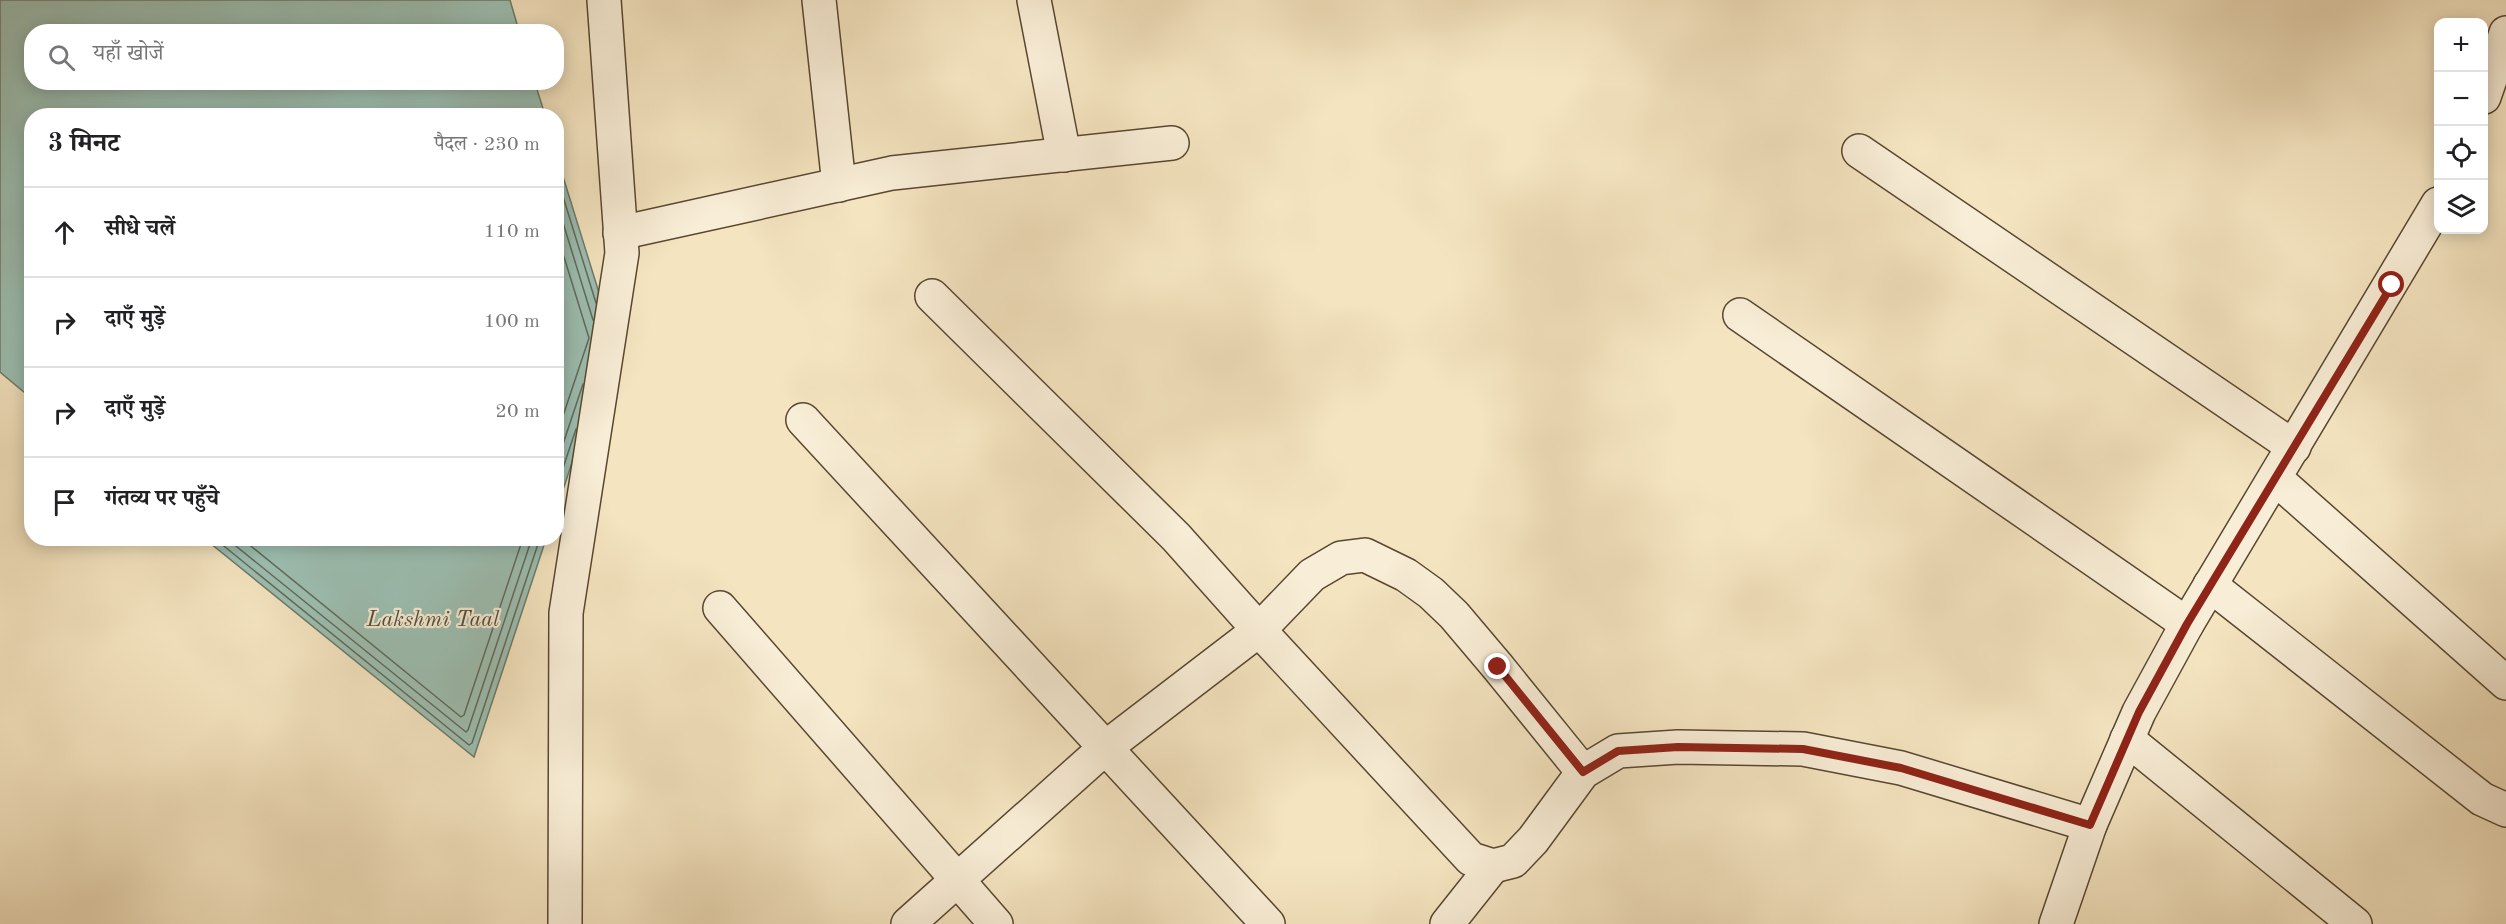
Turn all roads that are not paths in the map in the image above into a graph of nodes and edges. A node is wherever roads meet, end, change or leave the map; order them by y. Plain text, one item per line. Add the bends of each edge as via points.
1 (604, 0) edge
2 (819, 0) edge
3 (1034, 0) edge
4 (2506, 33) edge
5 (2488, 85) edge
6 (1172, 143) dead end
7 (1859, 151) dead end
8 (1064, 155) junction
9 (839, 185) junction
10 (2434, 212) edge
11 (620, 233) junction
12 (932, 296) dead end
13 (1740, 315) dead end
14 (803, 420) dead end
15 (2294, 447) junction
16 (2275, 478) junction
17 (2210, 585) junction
18 (720, 608) dead end
19 (2187, 624) junction
20 (1259, 630) junction
21 (2506, 683) edge
22 (2127, 739) junction
23 (1105, 748) junction
24 (1583, 772) junction
25 (2506, 810) edge
26 (2090, 825) junction
27 (1493, 866) junction
28 (957, 880) junction
29 (565, 924) edge
30 (908, 924) edge
31 (996, 924) edge
32 (1268, 924) edge
33 (1447, 924) edge
34 (2056, 924) edge
35 (2355, 924) edge

1 - 11 street
2 - 9 street
3 - 8 street
4 - 5 street
6 - 8 street
7 - 15 street
8 - 9 street via 892,173
9 - 11 street
10 - 15 street
11 - 29 street via 622,253 566,613
12 - 20 street via 1176,537
13 - 19 street
14 - 23 street
15 - 16 street
16 - 17 street
16 - 21 street
17 - 19 street
17 - 25 street via 2482,799
18 - 28 street
19 - 22 street
20 - 23 street
20 - 24 street via 1312,575 1341,558 1365,555 1406,574 1454,615
20 - 27 street via 1456,845 1471,859
22 - 26 street
22 - 35 street
23 - 28 street
23 - 32 street
24 - 26 street via 1618,751 1678,747 1803,749 1901,768
24 - 27 street via 1513,861
26 - 34 street
27 - 33 street
28 - 30 street
28 - 31 street

